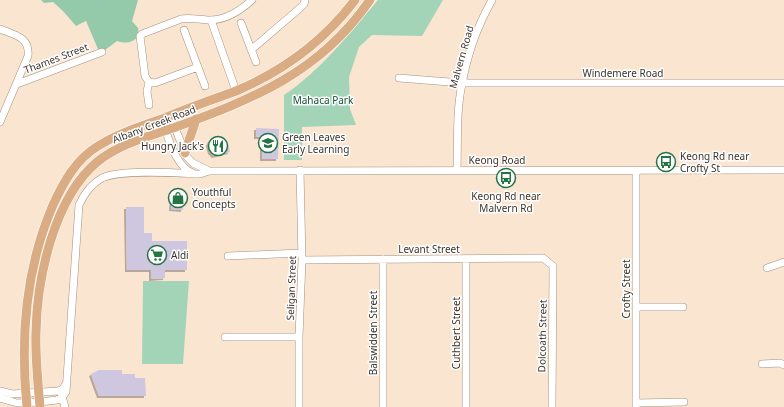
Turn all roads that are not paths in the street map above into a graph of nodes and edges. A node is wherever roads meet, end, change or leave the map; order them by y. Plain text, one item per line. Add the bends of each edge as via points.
1 (252, 0) edge
2 (305, 0) edge
3 (354, 0) edge
4 (370, 0) edge
5 (492, 0) edge
6 (211, 20) junction
7 (241, 23) dead end
8 (0, 29) edge
9 (184, 30) dead end
10 (310, 47) junction
11 (251, 50) junction
12 (102, 52) dead end
13 (319, 56) junction
14 (256, 62) dead end
15 (198, 67) junction
16 (399, 78) dead end
17 (150, 82) junction
18 (462, 83) junction
19 (784, 83) edge
20 (17, 84) junction
21 (205, 86) dead end
22 (236, 91) junction
23 (149, 105) dead end
24 (166, 117) junction
25 (196, 119) junction
26 (0, 122) edge
27 (170, 129) junction
28 (187, 156) junction
29 (182, 166) junction
30 (209, 170) junction
31 (300, 170) junction
32 (457, 170) junction
33 (636, 170) junction
34 (784, 170) edge
35 (166, 173) junction
36 (195, 174) junction
37 (228, 256) dead end
38 (302, 256) junction
39 (383, 259) junction
40 (466, 259) junction
41 (784, 262) edge
42 (553, 266) joint
43 (767, 268) dead end
44 (636, 307) junction
45 (683, 307) dead end
46 (225, 337) dead end
47 (299, 337) junction
48 (762, 364) dead end
49 (784, 365) edge
50 (0, 391) edge
51 (26, 393) junction
52 (61, 394) junction
53 (0, 398) edge
54 (40, 400) edge
55 (684, 402) dead end
56 (27, 405) edge
57 (636, 405) edge
58 (65, 407) edge
59 (300, 407) edge
60 (383, 407) edge
61 (466, 407) edge
62 (552, 407) edge

1 - 6 street via 240,10
2 - 11 street via 300,8
3 - 10 main road, Albany Creek Road
4 - 13 main road, Albany Creek Road
5 - 18 street, Malvern Road via 475,38
6 - 17 street via 185,18 140,36 145,76
6 - 22 street
7 - 11 street
8 - 20 street via 23,39 28,44 28,56
9 - 15 street
10 - 13 main road
10 - 22 main road, Albany Creek Road via 260,80
11 - 14 street
12 - 20 street, Thames Street
13 - 25 main road, Albany Creek Road via 268,90
15 - 17 street via 155,83
15 - 21 street
16 - 18 street, Windemere Road
17 - 23 street via 147,91
18 - 19 street, Windemere Road
18 - 32 street, Malvern Road
20 - 26 street
22 - 24 main road, Albany Creek Road
24 - 27 street
24 - 51 main road, Albany Creek Road via 98,146 80,161 59,193 41,237 28,289 23,343
25 - 27 main road, Albany Creek Road
25 - 28 main road via 188,140
27 - 28 street
27 - 29 street via 177,158
27 - 54 main road, Albany Creek Road via 124,146 97,162 82,176 64,207 44,266 38,299 36,343
28 - 29 street, Keong Road
28 - 30 street, Keong Road via 193,163
29 - 35 street, Keong Road
29 - 36 street
30 - 31 street, Keong Road
30 - 36 street, Keong Road
31 - 32 street, Keong Road
31 - 38 street, Seligan Street
32 - 33 street, Keong Road
33 - 34 street, Keong Road
33 - 44 street, Crofty Street
35 - 36 street, Keong Road
35 - 52 street, Keong Road via 108,176 85,192 79,205 67,390
37 - 38 street, Levant Street
38 - 39 street, Levant Street
38 - 47 street, Seligan Street
39 - 40 street, Levant Street
39 - 60 street, Balswidden Street
40 - 42 street, Levant Street via 543,258
40 - 61 street, Cuthbert Street
41 - 43 street
42 - 62 street, Dolcoath Street
44 - 45 street
44 - 57 street, Crofty Street
46 - 47 street
47 - 59 street, Seligan Street
48 - 49 street
50 - 51 street via 9,394
51 - 54 street
51 - 56 main road, Albany Creek Road
52 - 54 street
52 - 58 street
53 - 56 street
54 - 56 street
55 - 57 street

